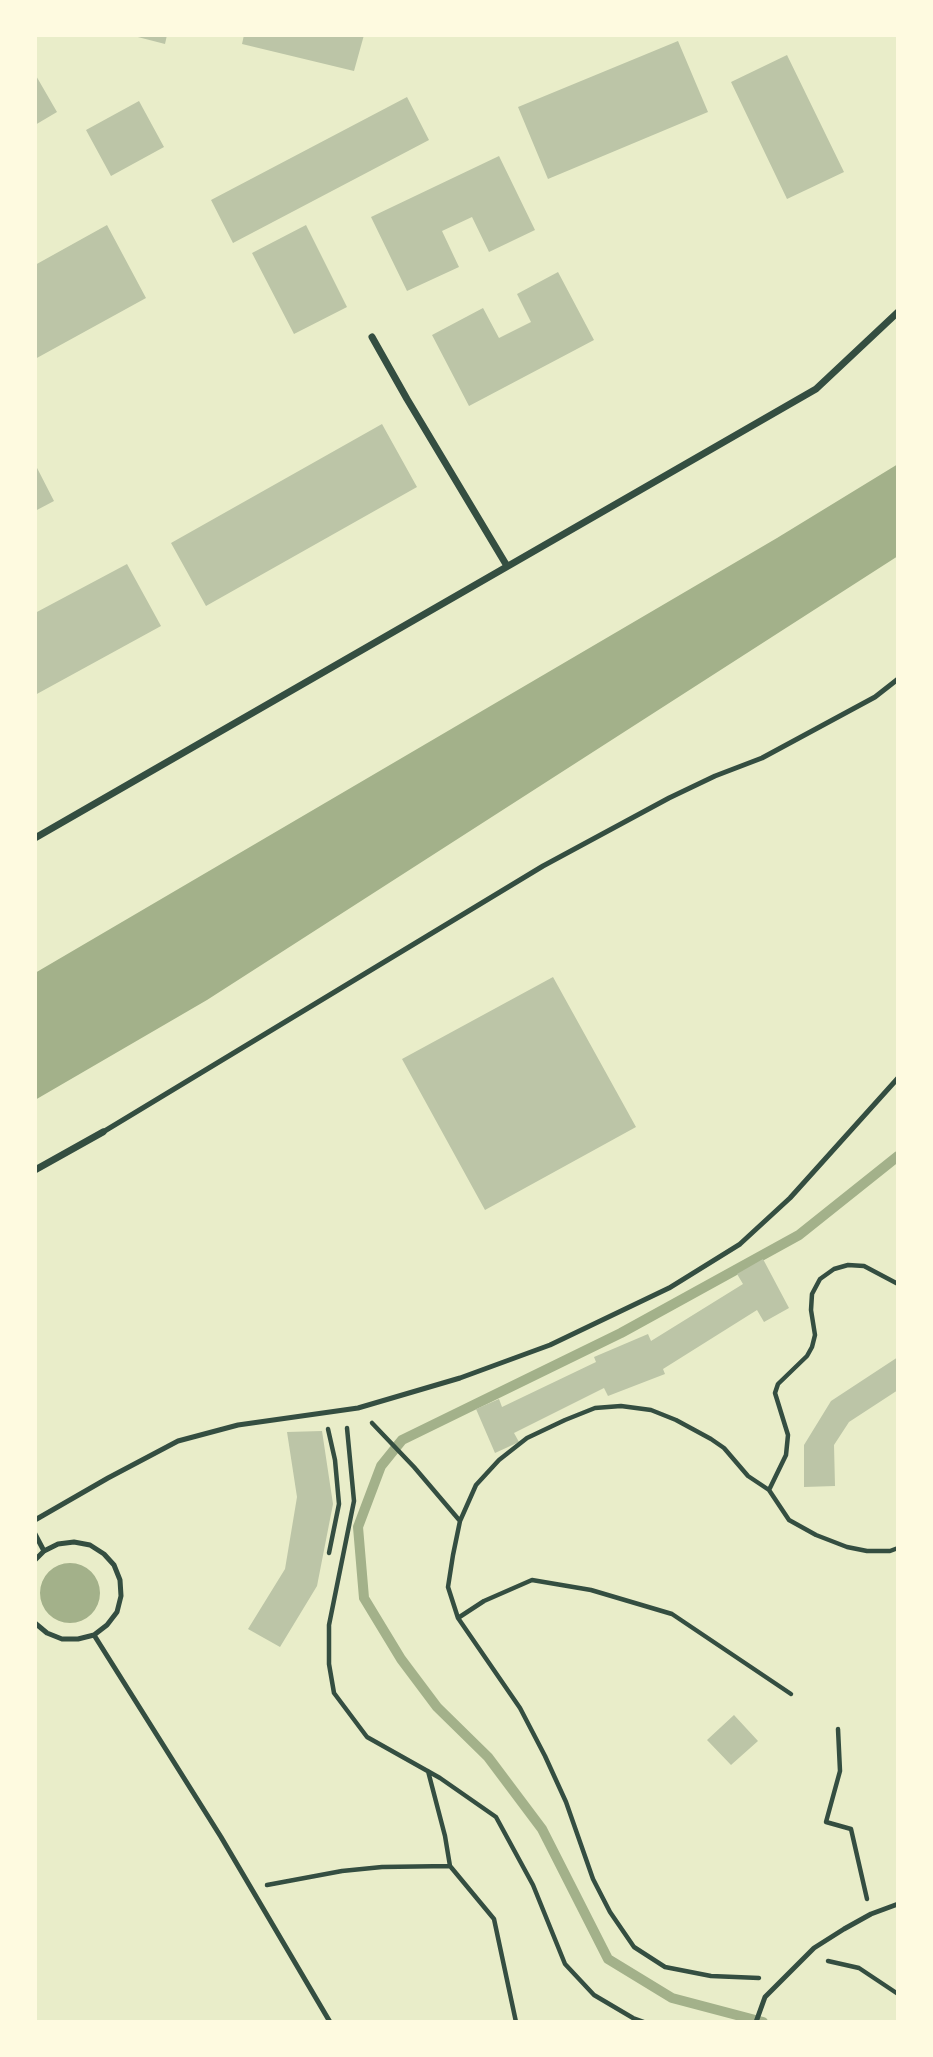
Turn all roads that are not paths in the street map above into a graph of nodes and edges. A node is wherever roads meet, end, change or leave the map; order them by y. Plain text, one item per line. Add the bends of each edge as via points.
1 (898, 312) edge
2 (372, 337) dead end
3 (507, 566) junction
4 (898, 679) edge
5 (35, 838) edge
6 (898, 1078) edge
7 (103, 1132) joint
8 (35, 1170) edge
9 (35, 1520) edge
10 (35, 1534) edge
11 (44, 1551) junction
12 (35, 1560) edge
13 (35, 1623) edge
14 (94, 1635) junction
15 (898, 1905) edge
16 (330, 2022) edge
17 (756, 2022) edge

1 - 3 street via 816,389
2 - 3 street
3 - 5 street
4 - 7 lane via 875,697 762,758 680,792 543,866
6 - 9 lane via 790,1198 740,1244 669,1287 550,1345 460,1378 358,1408 239,1425 178,1441
7 - 8 street
10 - 11 lane
11 - 12 lane
11 - 14 lane via 58,1544 90,1545 114,1565 120,1580 117,1612
13 - 14 lane via 62,1639
14 - 16 lane
15 - 17 lane via 871,1913 814,1948 765,1997

